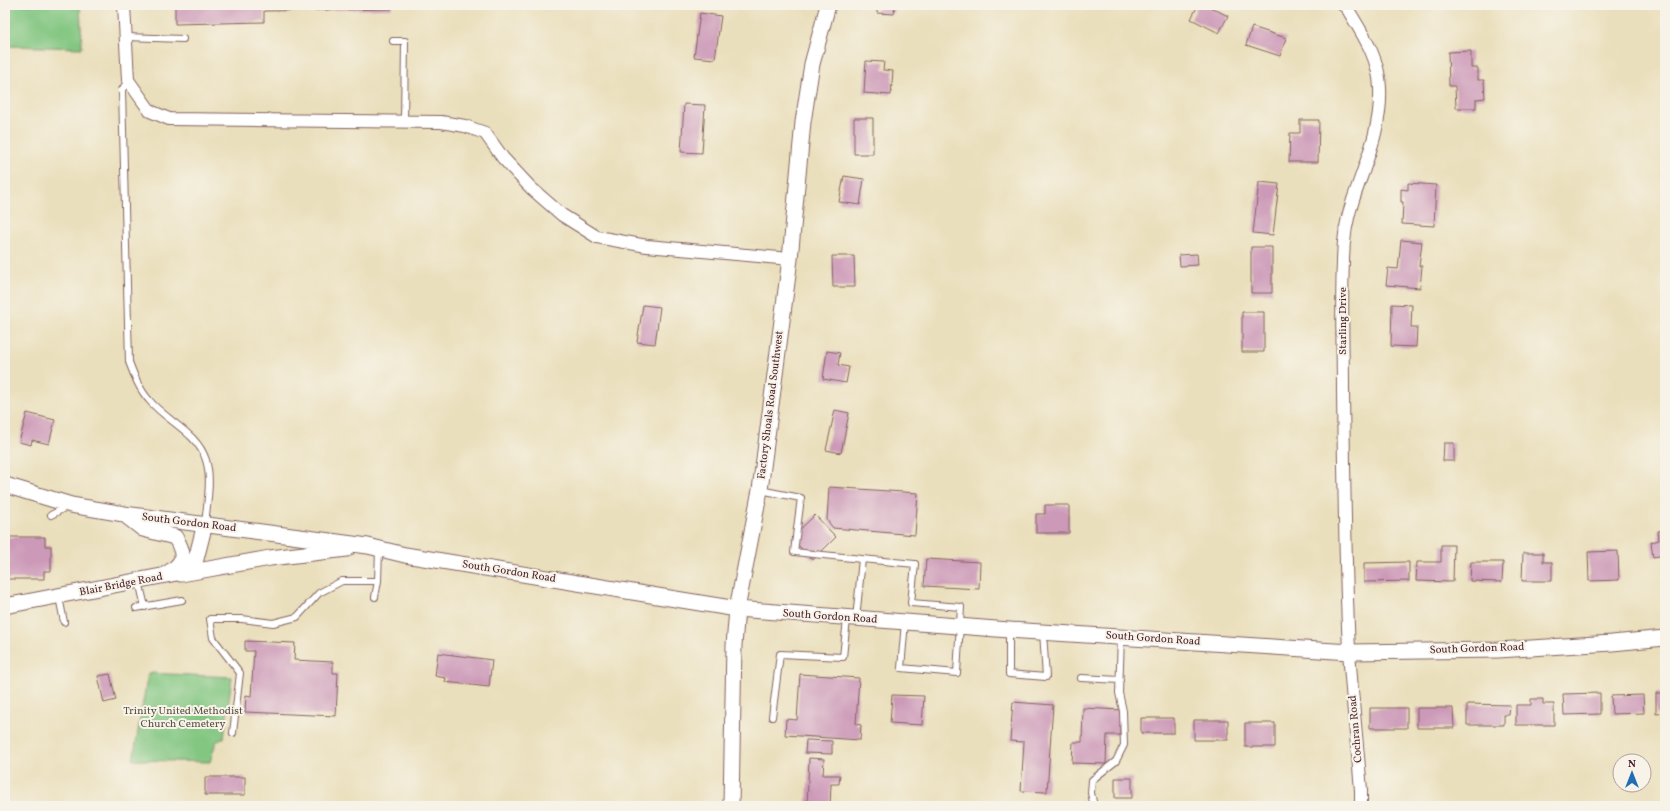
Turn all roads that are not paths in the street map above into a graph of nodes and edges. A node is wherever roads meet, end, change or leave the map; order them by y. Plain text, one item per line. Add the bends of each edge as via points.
1 (124, 5) edge
2 (828, 5) edge
3 (1346, 6) edge
4 (126, 37) junction
5 (183, 39) dead end
6 (393, 41) dead end
7 (128, 80) junction
8 (404, 122) junction
9 (790, 259) junction
10 (5, 485) edge
11 (760, 490) junction
12 (71, 504) junction
13 (124, 514) junction
14 (51, 515) dead end
15 (205, 524) junction
16 (374, 547) junction
17 (862, 560) junction
18 (162, 577) junction
19 (139, 581) junction
20 (378, 581) junction
21 (59, 597) junction
22 (376, 597) dead end
23 (182, 600) dead end
24 (5, 606) edge
25 (145, 607) junction
26 (136, 608) dead end
27 (737, 609) junction
28 (852, 619) junction
29 (64, 622) dead end
30 (905, 622) junction
31 (960, 626) junction
32 (1009, 630) junction
33 (1044, 632) junction
34 (1121, 637) junction
35 (1665, 638) edge
36 (1350, 652) junction
37 (1081, 678) dead end
38 (1120, 680) junction
39 (772, 717) dead end
40 (233, 733) dead end
41 (731, 806) edge
42 (1094, 806) edge
43 (1361, 806) edge

1 - 4 street
2 - 9 street, Factory Shoals Road Southwest via 812,64 803,122
3 - 36 street, Starling Drive via 1373,54 1378,67 1380,88 1380,108 1371,148 1347,222 1342,264 1344,496
4 - 5 lane
4 - 7 street
6 - 8 lane via 404,41
7 - 8 street via 150,112 169,118
7 - 15 lane via 122,90 129,362 136,382 149,401 188,434 199,446 205,458 209,473 209,493
8 - 9 street via 441,122 485,132 503,158 531,188 562,215 597,237 647,246
9 - 11 street, Factory Shoals Road Southwest
10 - 12 street, South Gordon Road
11 - 17 lane via 801,498 794,552
11 - 27 street, Factory Shoals Road Southwest
12 - 13 street, South Gordon Road
12 - 14 lane
13 - 15 street, South Gordon Road
13 - 18 street via 143,529 175,537 182,549 182,557 177,568
15 - 16 street, South Gordon Road
15 - 18 street, Blair Bridge Road via 196,559 190,568
16 - 18 street via 270,558
16 - 20 lane
16 - 27 street, South Gordon Road via 412,556
17 - 28 lane
17 - 31 lane via 915,564 911,603 961,607
18 - 19 street, Blair Bridge Road
19 - 21 street, Blair Bridge Road
19 - 25 lane
20 - 22 lane
20 - 40 lane via 342,581 318,593 298,617 273,623 242,618 210,619 213,638 240,672
21 - 24 street, Blair Bridge Road
21 - 29 lane
23 - 25 lane
25 - 26 lane
27 - 28 street, South Gordon Road
27 - 41 street, Factory Shoals Road Southwest via 733,653
28 - 30 street, South Gordon Road
28 - 39 lane via 843,656 780,654
30 - 31 street, South Gordon Road
30 - 31 lane via 901,668 958,673
31 - 32 street, South Gordon Road
32 - 33 street, South Gordon Road
32 - 33 lane via 1009,674 1046,677
33 - 34 street, South Gordon Road
34 - 36 street, South Gordon Road
34 - 38 lane
35 - 36 street, South Gordon Road via 1498,650
36 - 43 street, Cochran Road
37 - 38 lane
38 - 42 lane via 1124,745 1116,761 1092,780 1090,792

